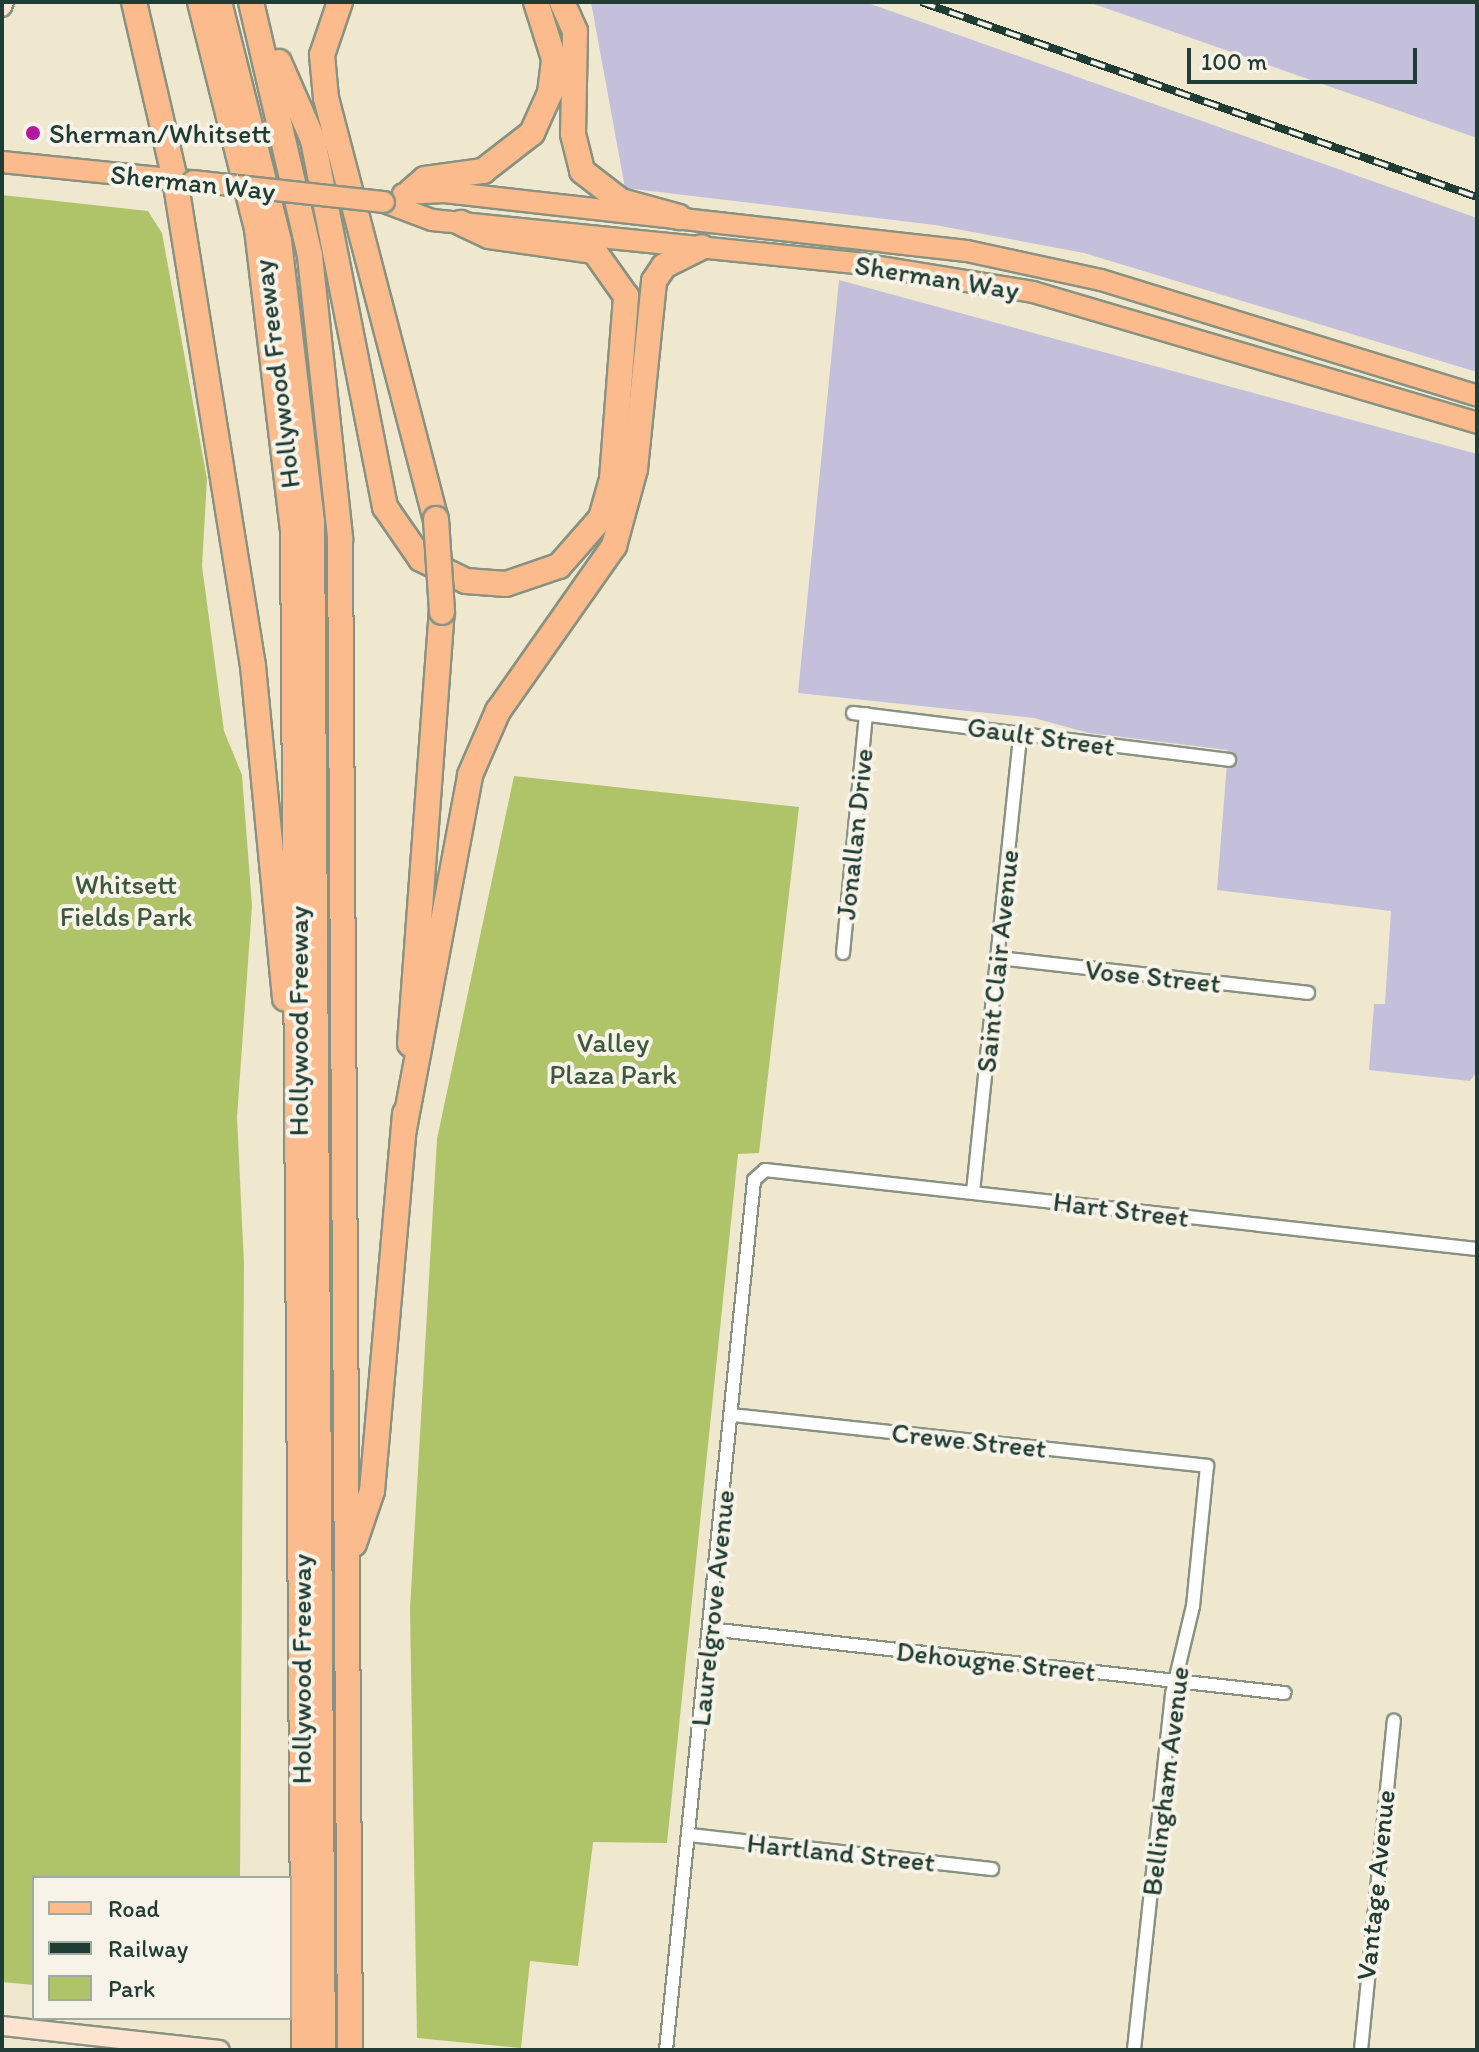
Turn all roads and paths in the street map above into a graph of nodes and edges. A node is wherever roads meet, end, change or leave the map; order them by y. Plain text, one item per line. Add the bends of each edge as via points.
1 (134, 2) edge
2 (200, 2) edge
3 (219, 2) edge
4 (233, 2) edge
5 (251, 2) edge
6 (340, 2) edge
7 (536, 2) edge
8 (562, 2) edge
9 (2, 162) edge
10 (184, 180) junction
11 (411, 191) junction
12 (384, 202) junction
13 (679, 217) junction
14 (461, 223) junction
15 (702, 247) junction
16 (945, 248) junction
17 (1042, 267) junction
18 (938, 274) junction
19 (1101, 280) junction
20 (1033, 292) junction
21 (1091, 306) junction
22 (1442, 385) junction
23 (1477, 396) edge
24 (1433, 410) junction
25 (1477, 423) edge
26 (860, 713) joint
27 (1021, 731) junction
28 (1229, 760) dead end
29 (843, 953) dead end
30 (998, 958) junction
31 (1308, 993) dead end
32 (298, 1103) junction
33 (404, 1129) junction
34 (765, 1170) joint
35 (973, 1192) junction
36 (1477, 1249) edge
37 (732, 1415) junction
38 (1207, 1466) joint
39 (348, 1564) junction
40 (709, 1629) junction
41 (1175, 1681) junction
42 (1284, 1693) dead end
43 (1394, 1721) dead end
44 (689, 1835) junction
45 (992, 1869) dead end
46 (327, 2009) junction
47 (2, 2026) edge
48 (200, 2049) edge
49 (220, 2050) edge
50 (304, 2050) edge
51 (323, 2050) edge
52 (334, 2050) edge
53 (350, 2050) edge
54 (666, 2050) edge
55 (1134, 2050) edge
56 (1361, 2050) edge

1 - 10 highway
2 - 32 highway, Hollywood Freeway via 254,214 286,429
3 - 46 highway via 279,241 312,522
4 - 46 highway via 268,126 298,282 327,560
5 - 14 highway via 313,140 385,507 421,559 451,576 506,584 559,566 601,518 612,479 626,296 594,251 489,236
5 - 39 highway, Hollywood Freeway via 310,256 335,451 343,632
6 - 33 highway, bridge via 322,55 326,98 436,519 442,612
7 - 11 highway via 554,67 532,133 483,171 425,179
8 - 13 highway via 575,31 573,134 582,171 621,201
9 - 10 main road, Sherman Way
10 - 12 main road, Sherman Way, bridge
10 - 32 highway via 263,734
11 - 12 main road, Sherman Way
11 - 13 main road, Sherman Way
12 - 14 main road, Sherman Way
13 - 16 main road, Sherman Way
14 - 15 main road, Sherman Way
15 - 18 main road, Sherman Way
15 - 33 highway via 664,266 654,281 635,469 614,546 498,711 470,775
16 - 17 main road, Sherman Way
16 - 18 main road
17 - 19 main road, Sherman Way
17 - 20 main road
18 - 20 main road, Sherman Way
19 - 21 main road
19 - 22 main road, Sherman Way
20 - 21 main road, Sherman Way
21 - 24 main road, Sherman Way
22 - 23 main road, Sherman Way
22 - 24 main road
24 - 25 main road, Sherman Way
26 - 27 street, Gault Street
26 - 29 street, Jonallan Drive
27 - 28 street, Gault Street
27 - 30 street, Saint Clair Avenue
30 - 31 street, Vose Street
30 - 35 street, Saint Clair Avenue
32 - 46 highway, Hollywood Freeway
33 - 39 highway via 372,1491
34 - 35 street, Hart Street
34 - 37 street, Laurelgrove Avenue via 754,1180
35 - 36 street, Hart Street
37 - 38 street, Crewe Street
37 - 40 street, Laurelgrove Avenue
38 - 41 street, Bellingham Avenue via 1193,1606
39 - 46 highway, Hollywood Freeway
40 - 41 street, Dehougne Street
40 - 44 street, Laurelgrove Avenue
41 - 42 street, Dehougne Street
41 - 55 street, Bellingham Avenue
43 - 56 street, Vantage Avenue
44 - 45 street, Hartland Street
44 - 54 street, Laurelgrove Avenue
46 - 50 highway, Hollywood Freeway
46 - 51 highway
46 - 52 highway
46 - 53 highway, Hollywood Freeway
47 - 48 main road
48 - 49 main road

